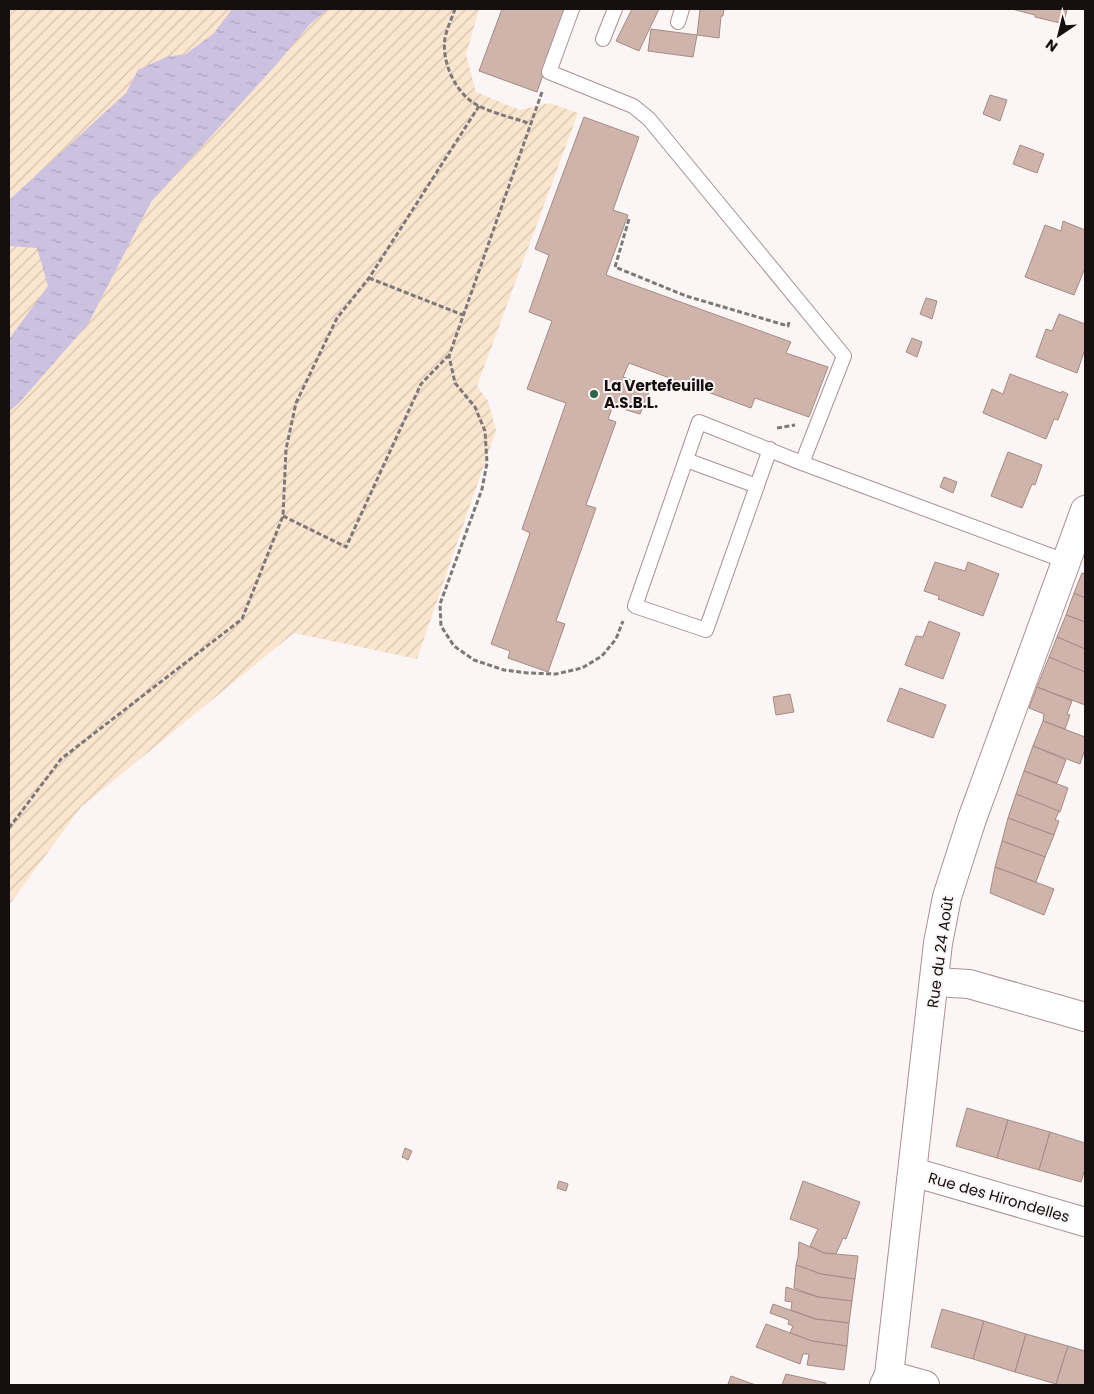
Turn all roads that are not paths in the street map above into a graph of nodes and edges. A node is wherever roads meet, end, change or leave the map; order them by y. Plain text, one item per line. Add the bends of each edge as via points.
1 (572, 9) edge
2 (615, 9) edge
3 (603, 39) dead end
4 (770, 450) junction
5 (686, 460) junction
6 (802, 463) junction
7 (757, 486) junction
8 (1085, 510) edge
9 (1065, 561) junction
10 (934, 982) junction
11 (1085, 1016) edge
12 (913, 1172) junction
13 (1085, 1222) edge
14 (887, 1380) edge
15 (925, 1385) edge

1 - 6 lane via 549,72 633,106 649,119 844,356
2 - 3 lane
4 - 5 lane via 699,422
4 - 6 lane
4 - 7 lane
5 - 7 lane
5 - 7 lane via 635,606 706,630
6 - 9 lane
8 - 9 street, Rue du 24 Août
9 - 10 street, Rue du 24 Août via 947,897
10 - 11 street via 969,984
10 - 12 street, Rue du 24 Août
12 - 13 street, Rue des Hirondelles
12 - 14 street, Rue du 24 Août
14 - 15 street

